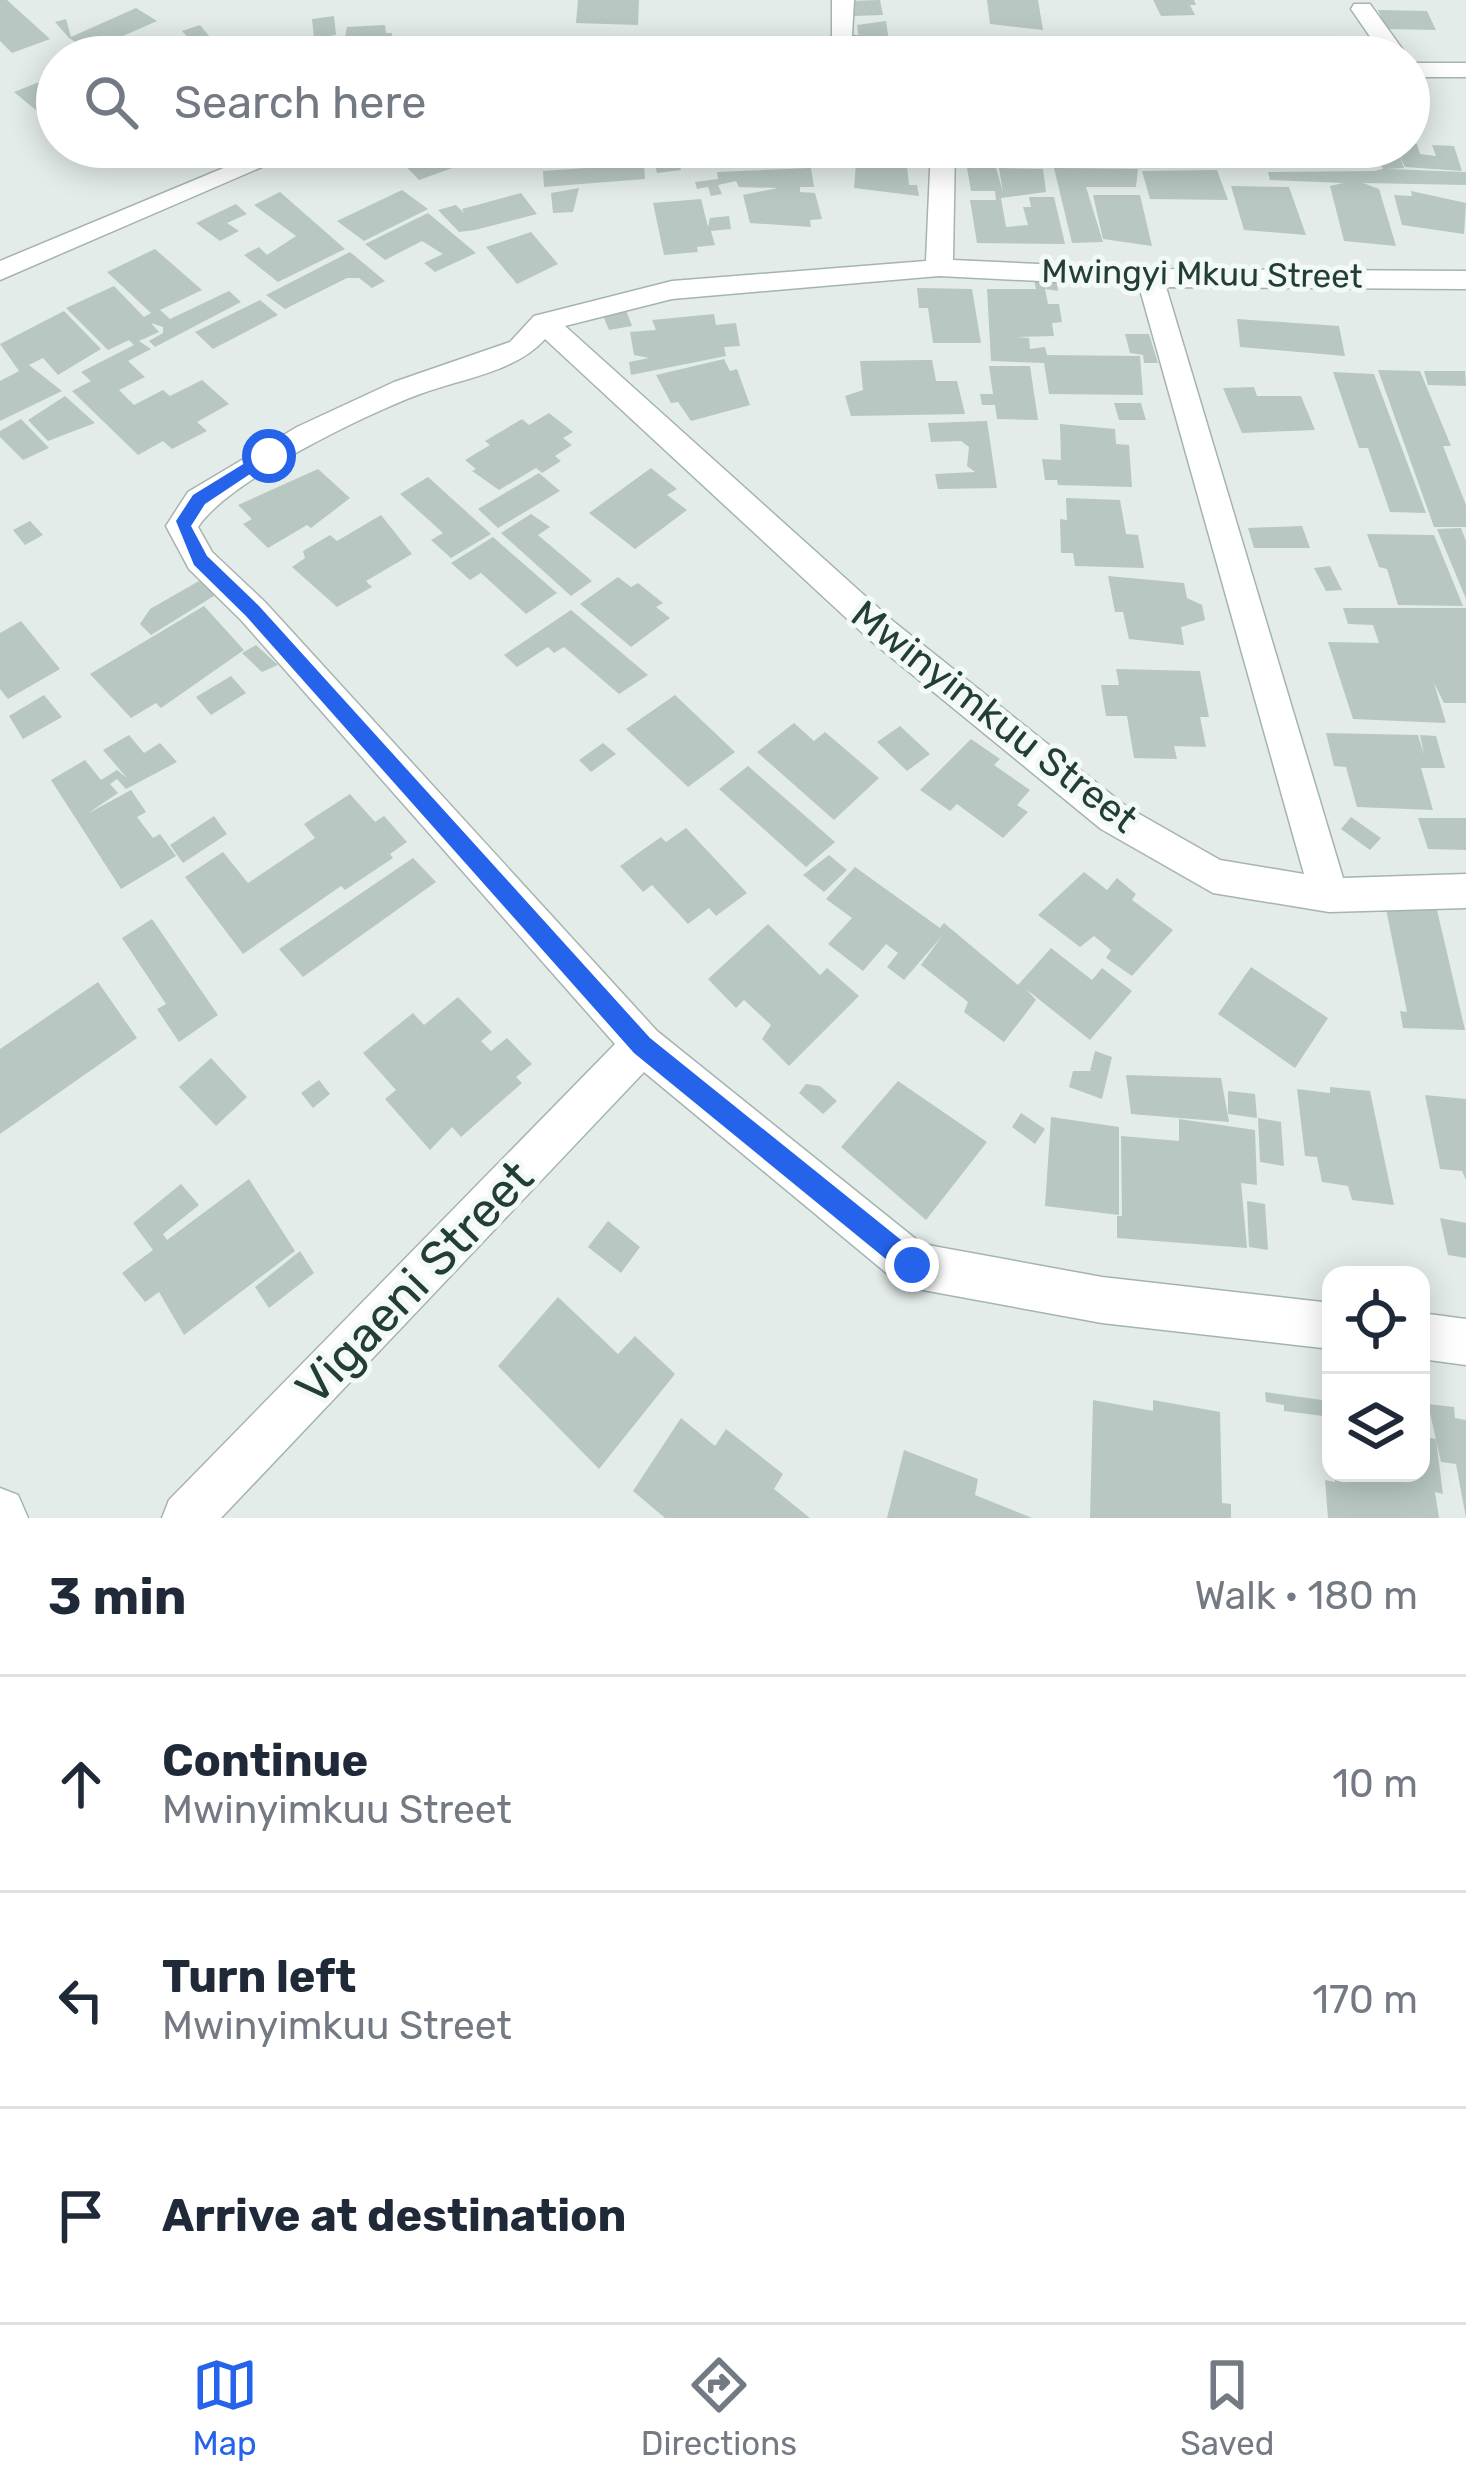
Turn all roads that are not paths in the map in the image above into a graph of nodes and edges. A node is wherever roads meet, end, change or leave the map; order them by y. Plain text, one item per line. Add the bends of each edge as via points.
1 (843, 0) edge
2 (1360, 4) edge
3 (840, 36) edge
4 (1364, 36) edge
5 (1384, 36) edge
6 (1430, 68) edge
7 (1466, 70) edge
8 (246, 168) edge
9 (942, 168) edge
10 (939, 268) junction
11 (0, 271) edge
12 (1150, 278) junction
13 (1466, 280) edge
14 (544, 322) junction
15 (1466, 891) edge
16 (1329, 895) junction
17 (642, 1046) junction
18 (1322, 1325) edge
19 (1430, 1337) edge
20 (1466, 1342) edge
21 (187, 1518) edge

1 - 3 street
2 - 4 street
2 - 5 street
6 - 7 street
8 - 11 street
9 - 10 street
10 - 12 street, Mwingyi Mkuu Street
10 - 14 street via 672,290
12 - 13 street, Mwingyi Mkuu Street
12 - 16 street
14 - 16 street, Mwinyimkuu Street via 882,631 1114,818 1214,876
14 - 17 street via 520,349 404,389 308,434 199,500 182,526 200,560
15 - 16 street, Mwinyimkuu Street
17 - 18 street via 912,1265 1102,1300
17 - 21 street, Vigaeni Street
19 - 20 street

